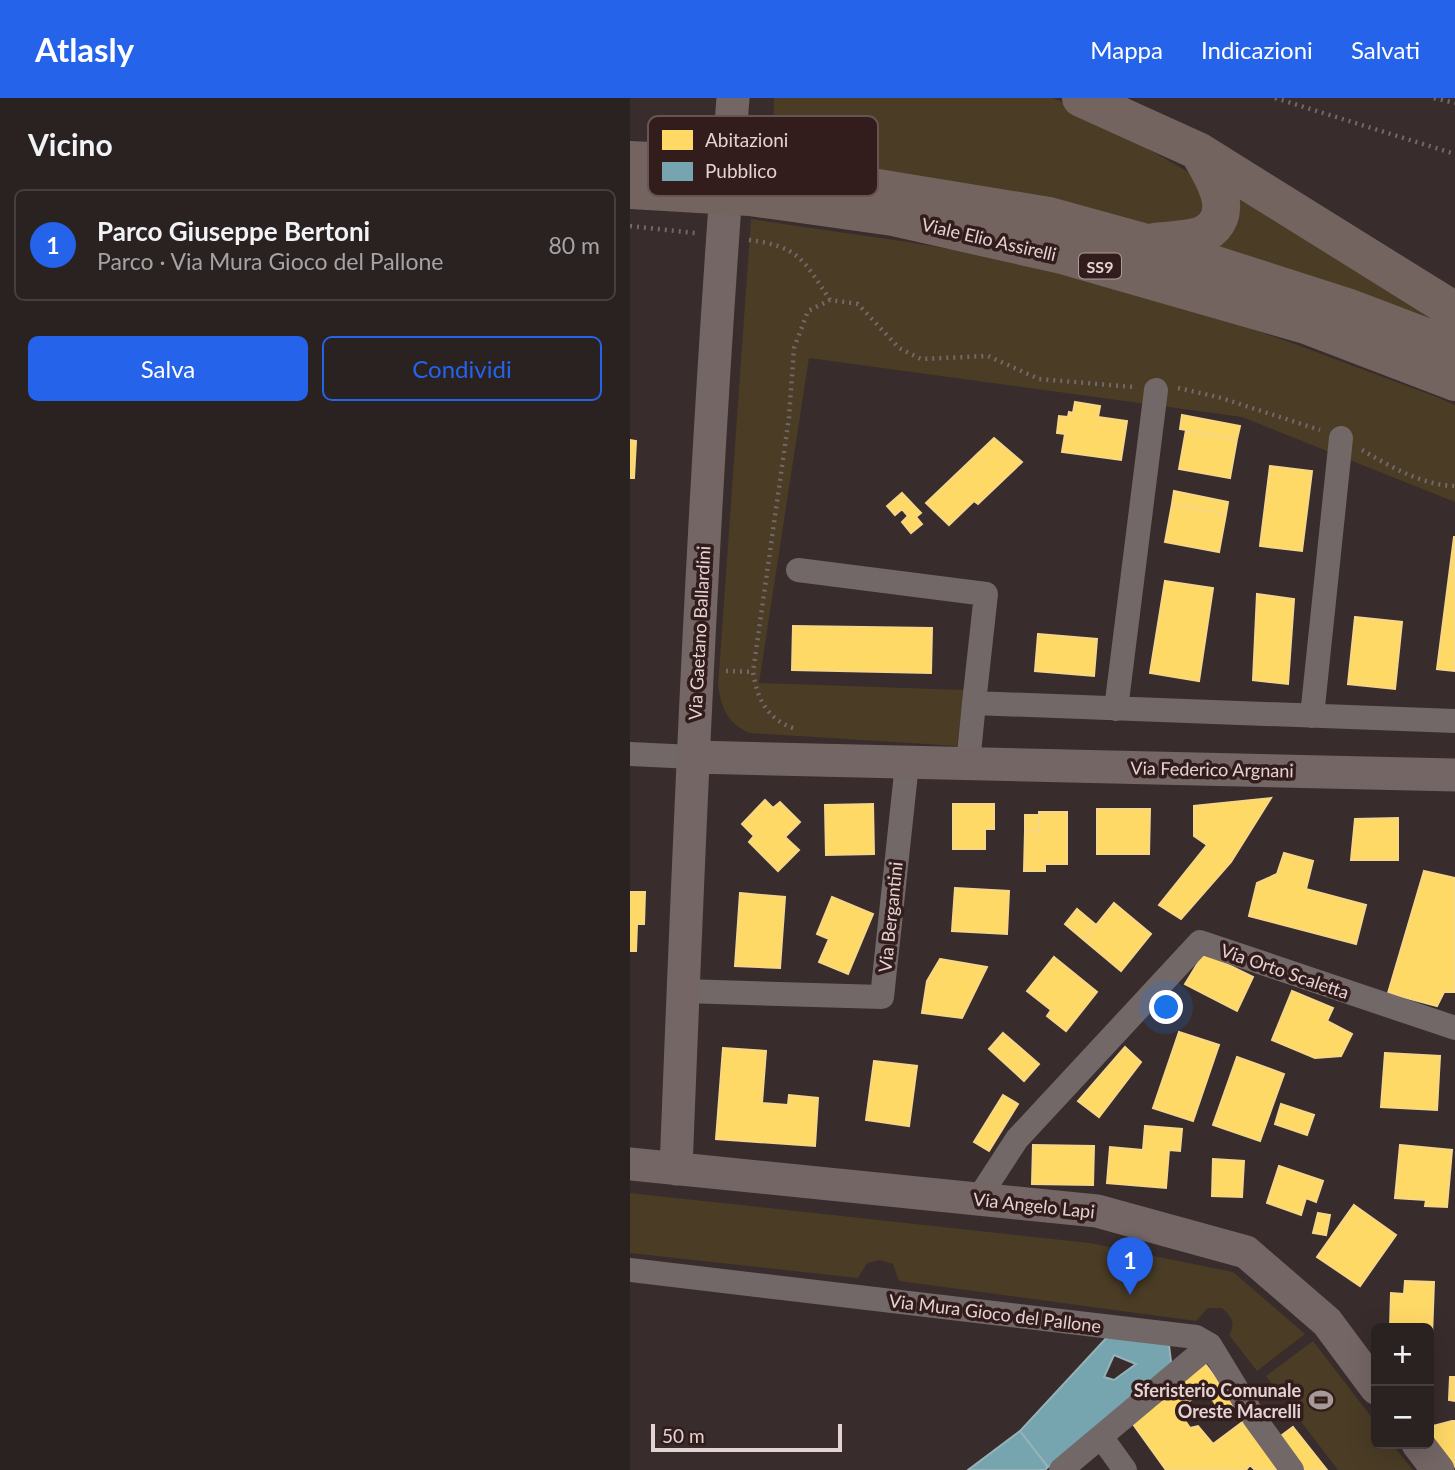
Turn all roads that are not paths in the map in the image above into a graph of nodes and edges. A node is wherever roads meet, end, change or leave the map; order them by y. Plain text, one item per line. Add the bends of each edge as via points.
1 (733, 98) edge
2 (1081, 98) edge
3 (732, 116) edge
4 (1198, 151) junction
5 (630, 160) edge
6 (648, 161) edge
7 (878, 188) edge
8 (630, 190) edge
9 (648, 191) edge
10 (725, 196) edge
11 (733, 196) edge
12 (1147, 243) junction
13 (1455, 312) edge
14 (1455, 348) edge
15 (1455, 382) edge
16 (1156, 390) road end
17 (1340, 438) road end
18 (798, 570) dead end
19 (974, 703) junction
20 (1116, 709) junction
21 (1312, 716) junction
22 (1455, 721) edge
23 (630, 754) edge
24 (692, 757) junction
25 (968, 763) junction
26 (907, 764) junction
27 (1455, 775) edge
28 (683, 991) junction
29 (1455, 1028) edge
30 (630, 1164) edge
31 (676, 1169) junction
32 (978, 1199) junction
33 (630, 1270) edge
34 (1210, 1345) junction
35 (1374, 1386) edge
36 (1102, 1438) junction
37 (1422, 1449) edge
38 (1061, 1470) edge
39 (1125, 1470) edge
40 (1292, 1470) edge
41 (1438, 1470) edge

1 - 3 main road, Via Gaetano Ballardini
2 - 4 main road
4 - 12 main road via 1221,191 1219,218 1203,234
4 - 13 main road
5 - 6 main road, Viale Elio Assirelli / SS9
7 - 12 main road, Viale Elio Assirelli / SS9 via 1049,216
8 - 9 main road, Viale Elio Assirelli / SS9
10 - 24 main road, Via Gaetano Ballardini
11 - 15 main road, Viale Elio Assirelli / SS9 via 893,217 1062,255 1306,325
12 - 14 main road, Viale Elio Assirelli / SS9 via 1347,307
16 - 20 street
17 - 21 street
18 - 19 street via 986,594
19 - 20 street
19 - 25 street
20 - 21 street
21 - 22 street
23 - 24 street
24 - 26 main road, Via Federico Argnani
24 - 28 main road, Via Gaetano Ballardini
25 - 26 main road, Via Federico Argnani
25 - 27 main road, Via Federico Argnani
26 - 28 street, Via Bergantini via 882,997
28 - 31 main road, Via Gaetano Ballardini
29 - 32 street, Via Orto Scaletta via 1200,942 1017,1139
30 - 31 main road, Via Angelo Lapi
31 - 32 main road, Via Angelo Lapi
32 - 35 main road, Via Angelo Lapi via 1097,1211 1246,1252 1326,1322
33 - 34 street, Via Mura Gioco del Pallone via 1196,1337
34 - 36 street
34 - 40 street
36 - 38 street
36 - 39 street
37 - 41 main road

